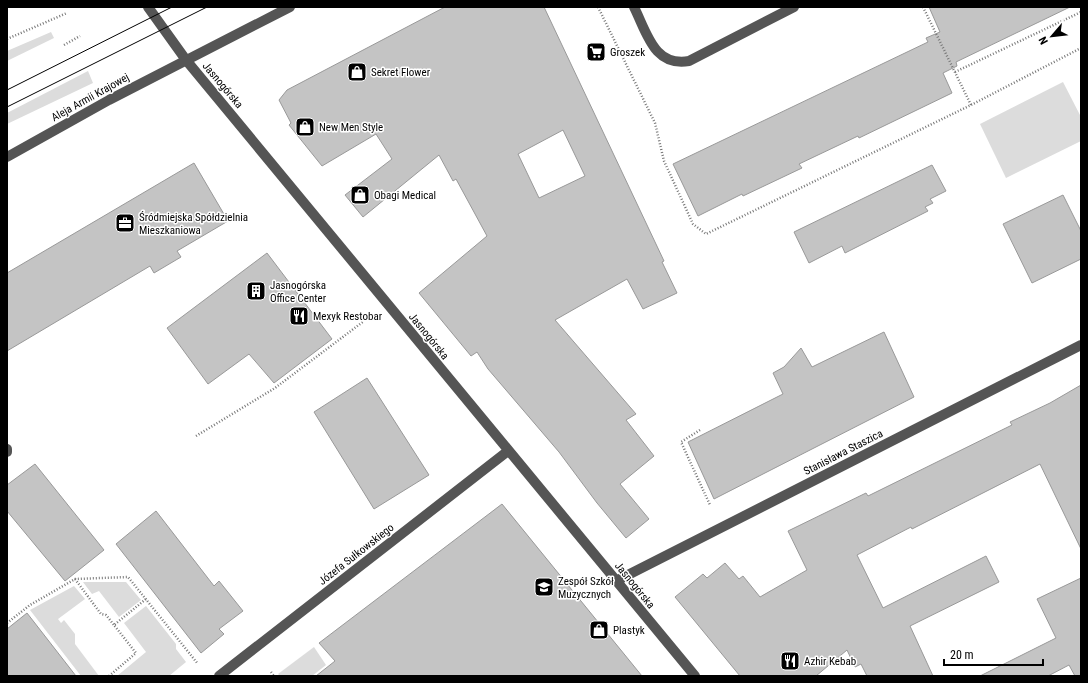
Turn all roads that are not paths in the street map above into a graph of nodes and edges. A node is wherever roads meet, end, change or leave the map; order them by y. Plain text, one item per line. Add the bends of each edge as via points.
1 (148, 7) edge
2 (290, 7) edge
3 (634, 7) edge
4 (794, 7) edge
5 (186, 60) junction
6 (7, 157) edge
7 (1081, 345) edge
8 (508, 451) junction
9 (616, 581) junction
10 (219, 676) edge
11 (695, 676) edge

1 - 5 street, Jasnogórska
2 - 5 street, Aleja Armii Krajowej
3 - 4 street via 653,46 665,60 677,63 689,61
5 - 6 street, Aleja Armii Krajowej
5 - 8 street, Jasnogórska via 243,126
7 - 9 street, Stanisława Staszica
8 - 9 street, Jasnogórska
8 - 10 street, Józefa Sułkowskiego
9 - 11 street, Jasnogórska

